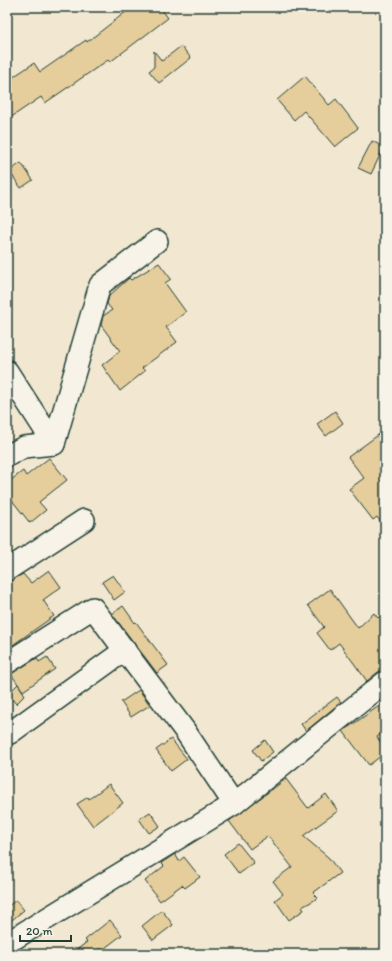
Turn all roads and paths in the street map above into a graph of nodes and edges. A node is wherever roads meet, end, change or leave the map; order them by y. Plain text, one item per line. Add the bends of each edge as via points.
1 (157, 241) dead end
2 (7, 371) edge
3 (54, 444) junction
4 (7, 456) edge
5 (84, 520) dead end
6 (7, 570) edge
7 (125, 650) junction
8 (7, 663) edge
9 (385, 682) edge
10 (7, 728) edge
11 (234, 804) junction
12 (7, 943) edge

1 - 3 street via 100,284
2 - 3 street
3 - 4 street via 24,447
5 - 6 street
7 - 8 street via 93,608
7 - 10 street via 10,733
7 - 11 street via 185,731
9 - 11 street
11 - 12 street

